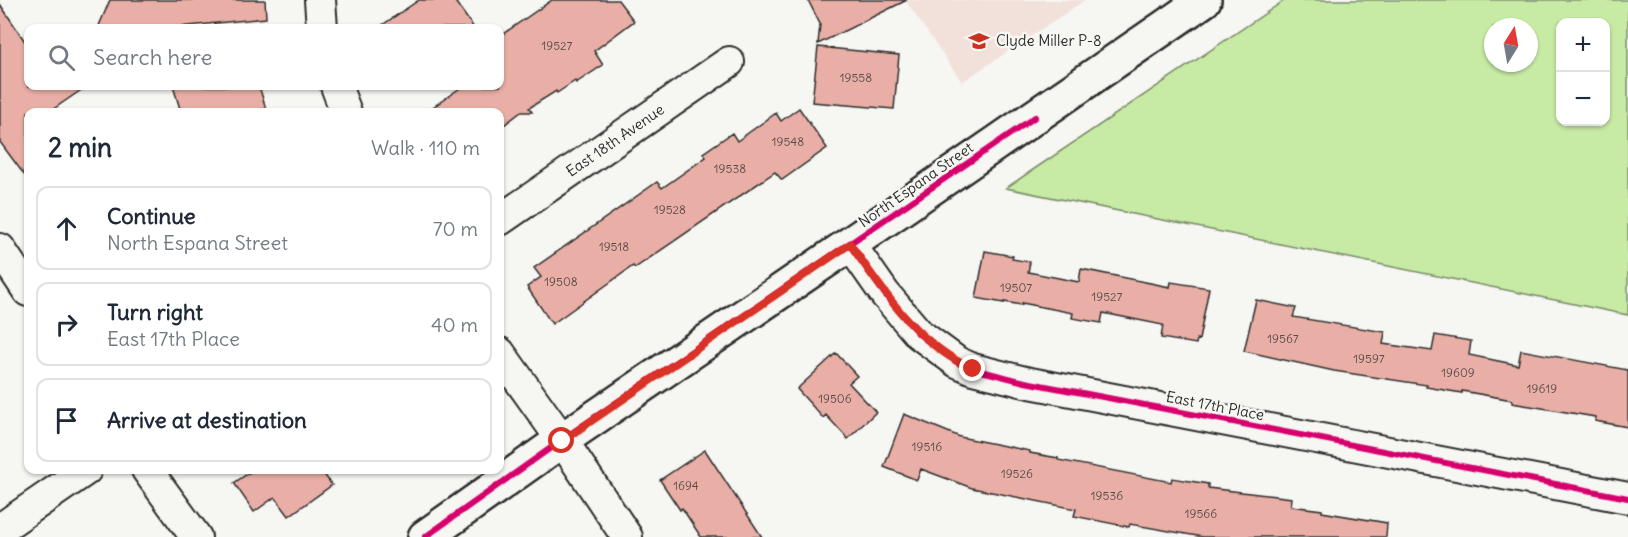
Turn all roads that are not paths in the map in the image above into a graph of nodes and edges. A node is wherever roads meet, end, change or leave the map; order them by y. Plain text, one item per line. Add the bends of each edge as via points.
1 (320, 0) edge
2 (1204, 0) edge
3 (322, 24) edge
4 (729, 62) dead end
5 (338, 90) edge
6 (344, 108) edge
7 (504, 217) edge
8 (850, 244) junction
9 (0, 249) edge
10 (24, 285) edge
11 (504, 359) edge
12 (562, 441) junction
13 (80, 474) edge
14 (150, 474) edge
15 (1628, 498) edge
16 (0, 529) edge
17 (196, 537) edge
18 (425, 537) edge
19 (627, 537) edge

1 - 3 street
2 - 8 street, North Espana Street
4 - 7 street, East 18th Avenue
5 - 6 street
8 - 12 street, North Espana Street
8 - 15 street, East 17th Place via 885,294 920,334 973,369
9 - 10 street
11 - 12 street
12 - 18 street, North Espana Street
12 - 19 street
13 - 16 street
14 - 17 street

